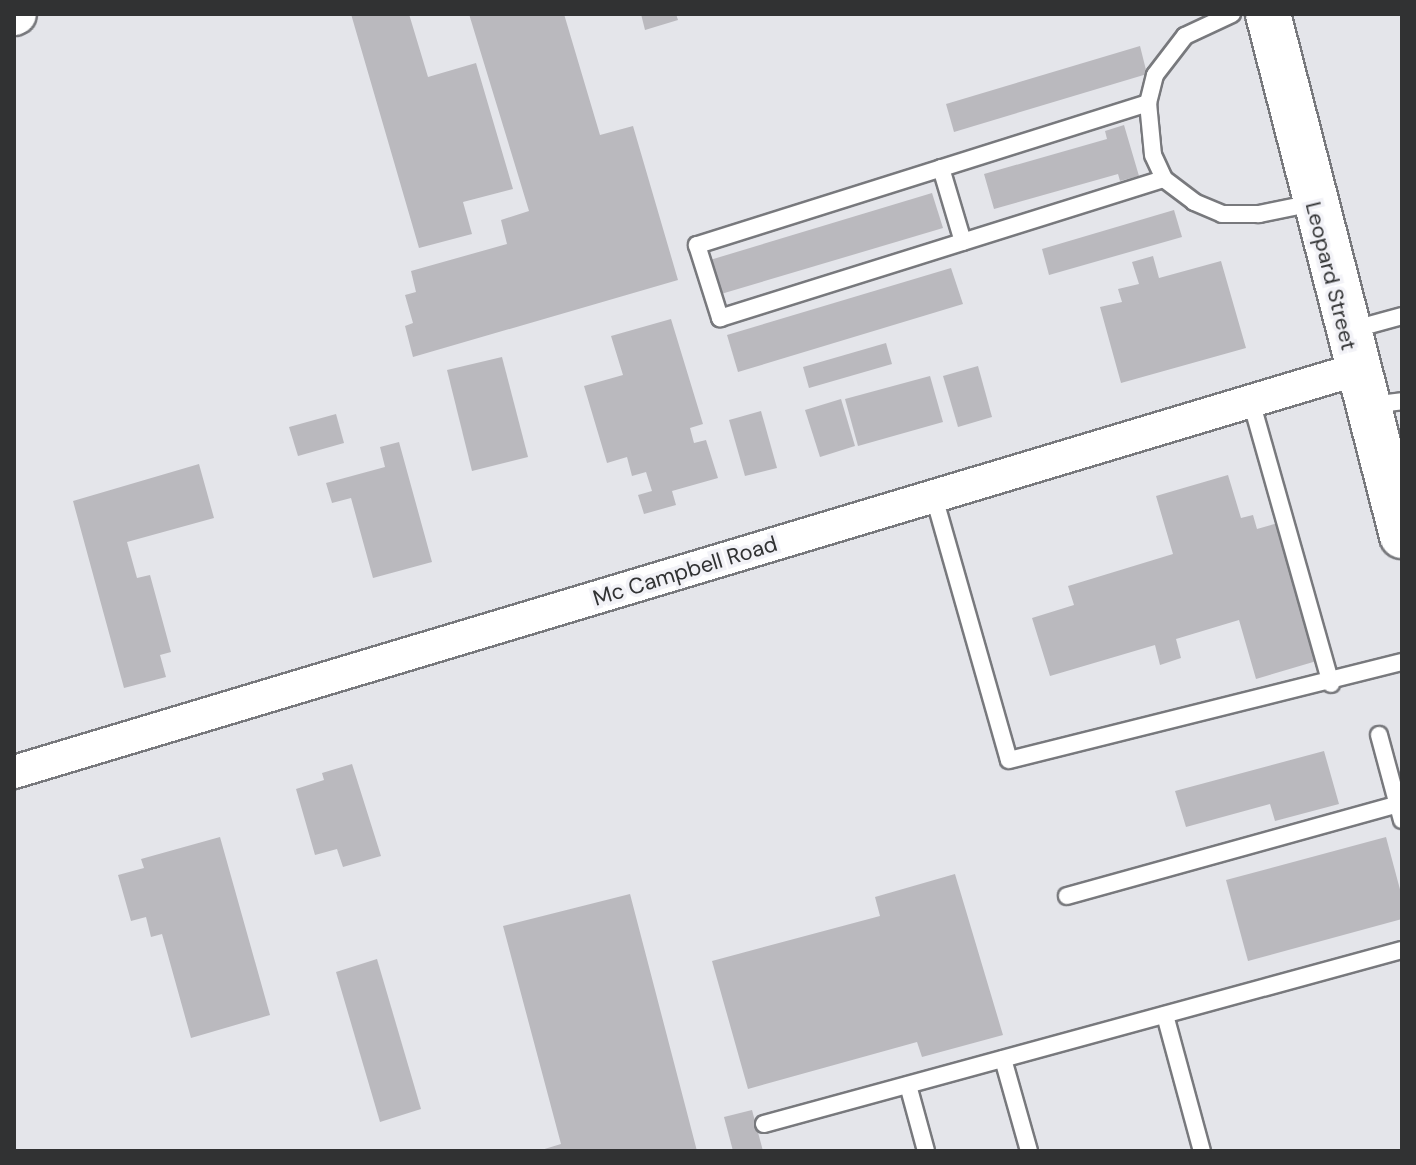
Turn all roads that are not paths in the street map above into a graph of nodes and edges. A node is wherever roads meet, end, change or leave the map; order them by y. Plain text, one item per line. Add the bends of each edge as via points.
1 (1232, 14) edge
2 (1268, 14) edge
3 (1148, 103) junction
4 (941, 168) junction
5 (1164, 179) junction
6 (1313, 203) junction
7 (963, 242) junction
8 (1402, 316) edge
9 (1367, 377) edge
10 (1251, 401) junction
11 (934, 497) junction
12 (1402, 536) edge
13 (1402, 662) edge
14 (1331, 684) junction
15 (1379, 735) dead end
16 (14, 772) edge
17 (1401, 809) edge
18 (1067, 896) dead end
19 (1402, 950) edge
20 (1165, 1015) junction
21 (1003, 1059) junction
22 (908, 1085) junction
23 (764, 1124) dead end
24 (926, 1151) edge
25 (1029, 1151) edge
26 (1202, 1151) edge

1 - 3 lane via 1185,36 1155,75
2 - 6 main road, Leopard Street
3 - 4 lane
3 - 5 lane via 1153,155
4 - 7 lane
4 - 7 lane via 697,245 720,318
5 - 6 lane via 1194,202 1222,214 1259,214
5 - 7 lane
6 - 9 main road, Leopard Street
8 - 9 lane
9 - 10 street, Mc Campbell Road
9 - 12 main road, Leopard Street
10 - 11 street, Mc Campbell Road
10 - 14 lane
11 - 14 lane via 1009,760
11 - 16 street, Mc Campbell Road
13 - 14 lane
15 - 17 lane
17 - 18 lane
19 - 20 lane
20 - 21 lane
20 - 26 lane
21 - 22 lane
21 - 25 lane
22 - 23 lane
22 - 24 lane

